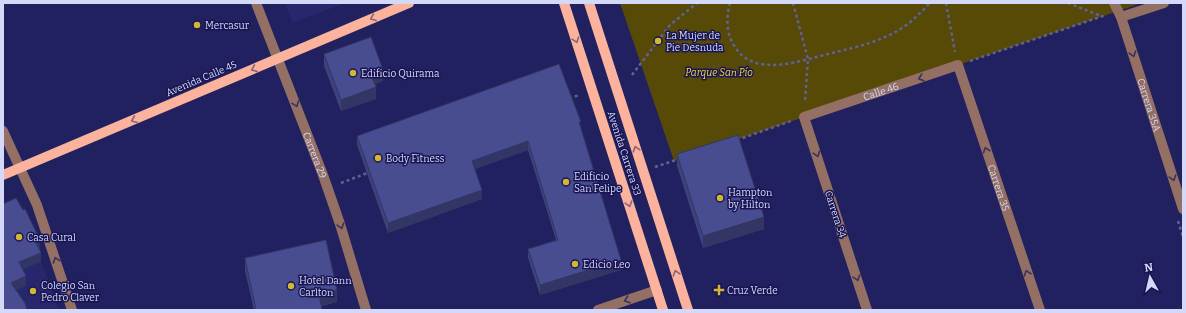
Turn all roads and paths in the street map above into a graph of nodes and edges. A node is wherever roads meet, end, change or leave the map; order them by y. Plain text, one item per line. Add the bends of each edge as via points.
1 (256, 3) edge
2 (409, 3) edge
3 (564, 3) edge
4 (589, 3) edge
5 (697, 3) edge
6 (730, 3) edge
7 (794, 3) edge
8 (929, 3) edge
9 (946, 3) edge
10 (1068, 3) edge
11 (1164, 3) edge
12 (1118, 10) edge
13 (1102, 16) junction
14 (279, 58) junction
15 (808, 59) junction
16 (958, 65) junction
17 (632, 75) dead end
18 (580, 94) dead end
19 (565, 100) edge
20 (804, 117) junction
21 (3, 131) edge
22 (734, 140) edge
23 (682, 158) edge
24 (21, 168) junction
25 (644, 171) junction
26 (371, 172) edge
27 (3, 175) edge
28 (328, 188) junction
29 (1183, 209) edge
30 (657, 290) junction
31 (72, 310) edge
32 (366, 310) edge
33 (598, 310) edge
34 (663, 310) edge
35 (688, 310) edge
36 (867, 310) edge
37 (1040, 310) edge

1 - 14 street, Carrera 29
2 -> 14 main road, Avenida Calle 45
3 -> 30 main road, Avenida Carrera 33
25 -> 4 main road, Avenida Carrera 33
5 - 17 path via 670,25
6 - 15 path via 727,14 730,40 738,52 750,61 765,65
7 - 15 path
8 - 15 path via 912,21 889,36
9 - 16 path
10 - 13 path
11 - 12 street
12 - 13 path
12 -> 29 street, Carrera 35A
13 - 16 path
14 -> 24 main road, Avenida Calle 45
14 -> 28 street, Carrera 29
15 - 20 path
16 -> 20 street, Calle 46
37 -> 16 street, Carrera 35
18 - 19 path
20 - 22 path
20 -> 36 street, Carrera 34
21 - 24 street
23 - 25 path
24 - 27 main road, Avenida Calle 45
31 -> 24 street via 37,205
35 -> 25 main road, Avenida Carrera 33
26 - 28 path
28 -> 32 street, Carrera 29
30 -> 33 street
30 - 34 main road, Avenida Carrera 33

